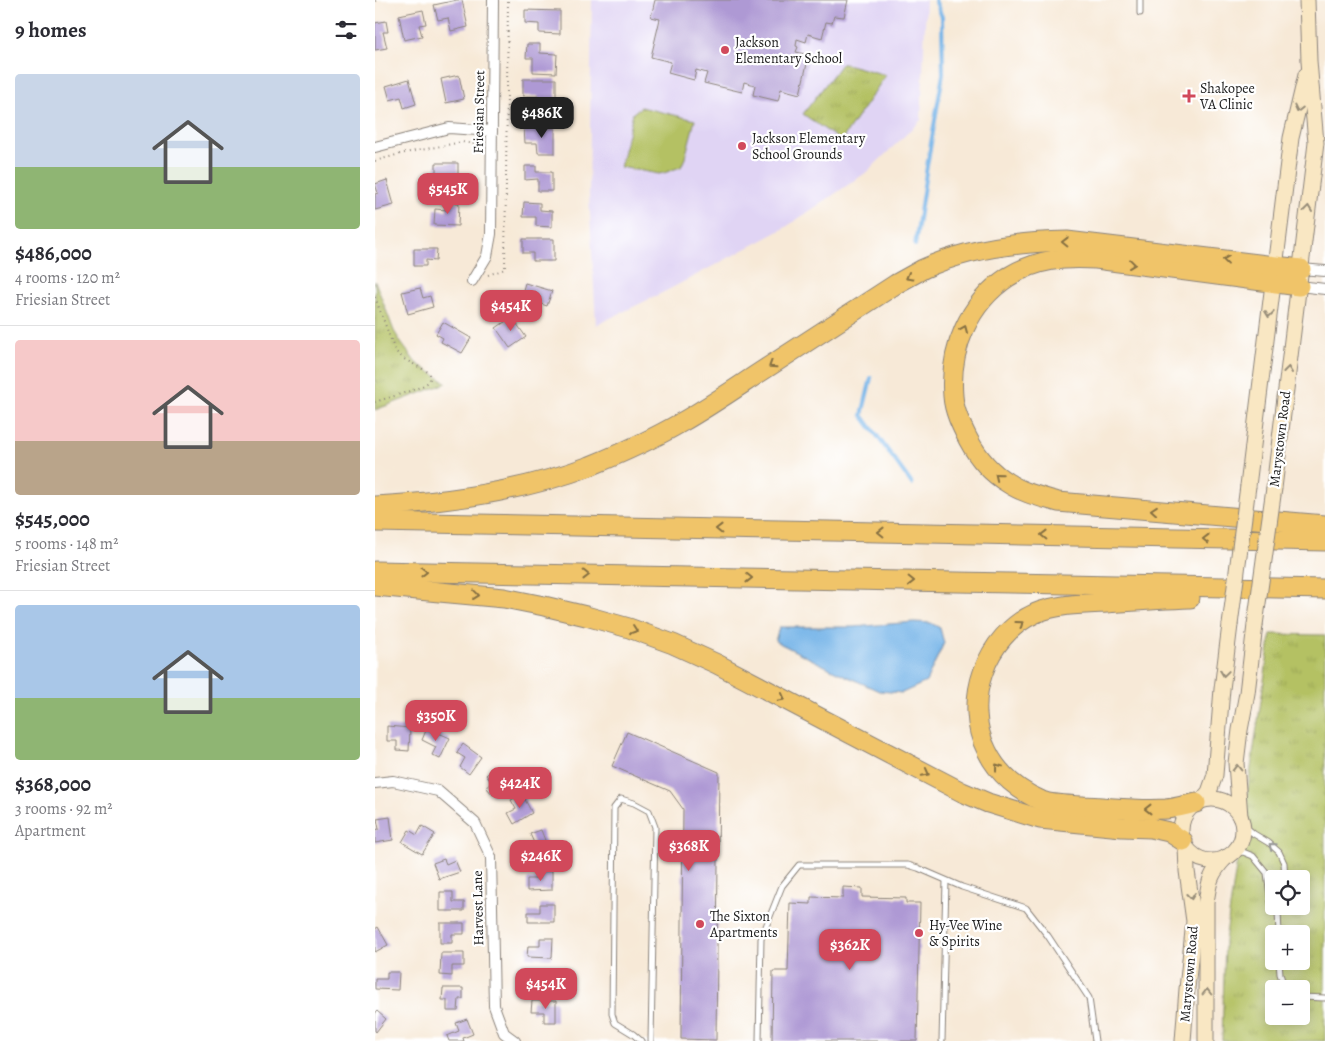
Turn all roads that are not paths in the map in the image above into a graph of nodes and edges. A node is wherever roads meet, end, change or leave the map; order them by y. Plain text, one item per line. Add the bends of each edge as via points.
1 (493, 0) edge
2 (1140, 0) edge
3 (1307, 0) edge
4 (1140, 13) dead end
5 (1309, 61) junction
6 (492, 131) junction
7 (375, 147) edge
8 (1325, 271) edge
9 (1274, 274) junction
10 (1300, 278) junction
11 (472, 280) road end
12 (1325, 289) edge
13 (375, 506) edge
14 (375, 522) edge
15 (1325, 525) edge
16 (1325, 541) edge
17 (375, 571) edge
18 (375, 586) edge
19 (1325, 591) edge
20 (375, 783) edge
21 (1199, 802) junction
22 (1241, 821) junction
23 (1185, 844) junction
24 (1229, 855) junction
25 (1284, 870) edge
26 (1265, 871) edge
27 (947, 881) junction
28 (1310, 997) edge
29 (1325, 998) edge
30 (515, 1041) edge
31 (641, 1041) edge
32 (651, 1041) edge
33 (759, 1041) edge
34 (942, 1041) edge
35 (1095, 1041) edge
36 (1183, 1041) edge
37 (1206, 1041) edge

1 - 6 street, Friesian Street
2 - 4 lane
3 - 5 main road, Marystown Road
5 -> 9 main road, Marystown Road via 1291,138
10 -> 5 main road, Marystown Road via 1316,143
6 - 7 street via 449,128
6 - 11 street, Friesian Street via 491,234 487,256
8 - 10 street
9 - 10 highway
9 -> 13 highway via 1067,241 1010,244 980,250 923,269 896,284 684,421 623,452 551,479 516,488 478,496
15 -> 9 highway via 1058,502 1033,495 1008,483 988,468 960,424 953,397 957,347 966,324 992,290 1027,267 1074,258
9 -> 21 main road, Marystown Road, bridge via 1222,689 1215,775 1209,792
10 - 12 street
22 -> 10 main road, Marystown Road, bridge via 1236,763
16 -> 14 highway
17 -> 19 highway
18 -> 23 highway via 504,598 629,628 717,664 988,804 1040,820 1151,828 1169,832
21 -> 19 highway via 1166,809 1073,805 1044,802 1020,790 1000,772 980,733 978,693 981,675 990,656 1018,624 1057,607
20 - 30 street, Harvest Lane via 393,781 437,791 475,823 491,857 494,1006 504,1033
21 - 22 main road via 1209,799 1223,801 1236,810
21 - 23 main road via 1190,808 1183,820 1181,834
22 - 24 main road via 1241,840
25 -> 22 lane via 1279,852
23 - 24 main road via 1197,857 1204,859 1218,860
23 -> 36 main road, Marystown Road via 1194,921
24 - 26 lane via 1243,852 1253,856
37 -> 24 main road, Marystown Road via 1206,903 1215,868
27 - 33 lane via 908,865 799,865 782,886 761,939
27 - 34 lane
27 - 35 lane via 1026,908 1089,998
28 - 29 lane
31 - 32 lane via 615,1023 612,1014 614,808 621,799 649,811 655,826

